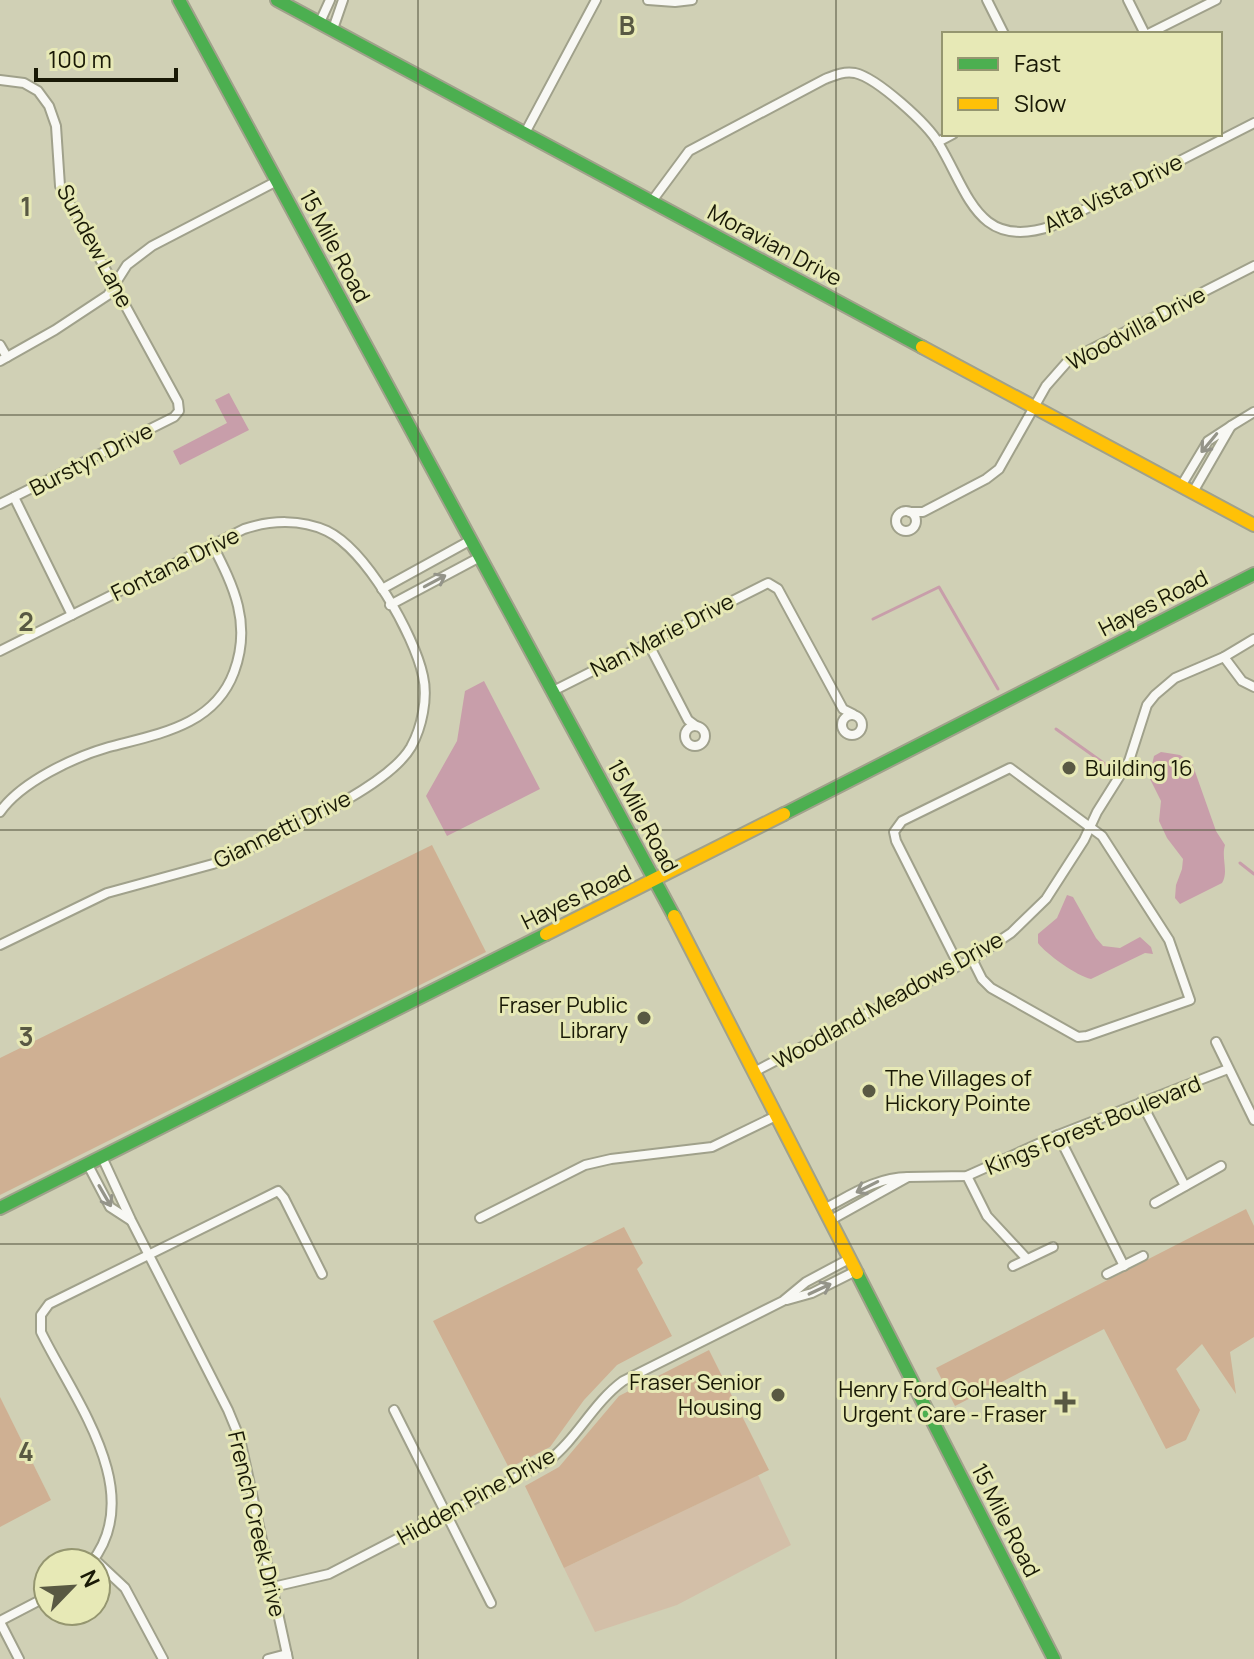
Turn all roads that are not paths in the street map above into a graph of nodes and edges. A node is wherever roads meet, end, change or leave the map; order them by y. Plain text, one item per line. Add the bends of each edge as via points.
1 (277, 0) edge
2 (330, 0) edge
3 (343, 0) edge
4 (596, 0) edge
5 (648, 0) edge
6 (692, 0) edge
7 (987, 0) edge
8 (1128, 0) edge
9 (1216, 0) edge
10 (182, 3) edge
11 (320, 22) junction
12 (333, 29) junction
13 (1003, 32) edge
14 (1146, 32) edge
15 (1151, 32) edge
16 (0, 80) edge
17 (1254, 123) edge
18 (525, 133) junction
19 (949, 136) edge
20 (938, 142) junction
21 (277, 181) junction
22 (652, 201) junction
23 (1254, 266) edge
24 (114, 284) junction
25 (0, 345) edge
26 (3, 359) edge
27 (1034, 406) junction
28 (179, 411) joint
29 (1254, 412) edge
30 (1231, 426) junction
31 (1181, 486) junction
32 (1193, 492) junction
33 (14, 497) junction
34 (0, 504) edge
35 (910, 512) junction
36 (923, 512) junction
37 (916, 523) junction
38 (1254, 525) edge
39 (471, 540) junction
40 (212, 544) junction
41 (480, 557) junction
42 (1254, 574) edge
43 (382, 589) junction
44 (390, 605) junction
45 (72, 615) junction
46 (1254, 639) edge
47 (648, 643) junction
48 (0, 651) edge
49 (1224, 657) junction
50 (1254, 687) edge
51 (553, 691) junction
52 (843, 709) junction
53 (853, 714) junction
54 (842, 721) junction
55 (691, 725) dead end
56 (0, 812) edge
57 (1090, 826) junction
58 (654, 880) junction
59 (1, 942) edge
60 (972, 959) junction
61 (959, 966) junction
62 (1216, 1042) dead end
63 (1228, 1069) junction
64 (754, 1072) junction
65 (1141, 1102) junction
66 (776, 1116) junction
67 (1254, 1120) edge
68 (1058, 1135) junction
69 (102, 1157) junction
70 (88, 1165) junction
71 (1221, 1166) dead end
72 (967, 1176) junction
73 (1185, 1186) junction
74 (1155, 1203) dead end
75 (0, 1208) edge
76 (826, 1215) junction
77 (480, 1218) dead end
78 (131, 1220) junction
79 (1053, 1247) dead end
80 (148, 1253) junction
81 (1143, 1256) dead end
82 (1027, 1259) junction
83 (853, 1265) junction
84 (1013, 1266) dead end
85 (1124, 1266) junction
86 (322, 1274) dead end
87 (1107, 1274) dead end
88 (783, 1301) junction
89 (394, 1410) dead end
90 (446, 1514) junction
91 (100, 1547) edge
92 (112, 1577) edge
93 (273, 1587) junction
94 (491, 1603) dead end
95 (32, 1605) edge
96 (0, 1622) edge
97 (288, 1656) edge
98 (19, 1659) edge
99 (163, 1659) edge
100 (268, 1659) edge
101 (1054, 1659) edge

1 - 11 street, Moravian Drive
2 - 11 street
3 - 12 street
4 - 18 street
5 - 6 street
7 - 13 street
8 - 14 street
9 - 15 street
10 - 21 street, 15 Mile Road
11 - 12 street, Moravian Drive
12 - 18 street, Moravian Drive
16 - 24 street, Sundew Lane via 24,83 49,106 56,126 60,186
17 - 20 street, Alta Vista Drive via 1052,226 1023,233 995,227 979,216
18 - 22 street, Moravian Drive
19 - 20 street
20 - 22 street, Alta Vista Drive via 876,84 844,72 701,143 680,160
21 - 24 street via 152,246 127,265
21 - 39 street, 15 Mile Road
22 - 27 street, Moravian Drive
23 - 27 street, Woodvilla Drive via 1068,361
24 - 26 street via 108,295
24 - 28 street, Sundew Lane
25 - 26 street
27 - 31 street, Moravian Drive
27 - 36 street, Woodvilla Drive via 999,469
28 - 33 street, Burstyn Drive
29 - 30 street
30 -> 31 street via 1208,441
30 - 32 street
31 - 32 street, Moravian Drive
32 - 38 street, Moravian Drive
33 - 34 street, Burstyn Drive
33 - 45 street
35 - 36 street
35 - 37 street
35 - 37 street via 900,513 896,525 906,532
36 - 37 street
39 - 41 street, 15 Mile Road
39 - 43 street
40 - 43 street, Fontana Drive via 259,524 305,524 346,543
40 - 45 street, Fontana Drive
40 - 56 street via 243,619 240,654 220,697 187,724 97,751 58,769 26,786
44 -> 41 street
41 - 51 street, 15 Mile Road
42 - 58 street, Hayes Road
43 - 44 street, Fontana Drive
44 - 59 street, Giannetti Drive via 423,678 419,728 400,762 375,783 222,861 107,893
45 - 48 street, Fontana Drive
46 - 49 street, Woodland Meadows Drive
47 - 51 street, Nan Marie Drive
47 - 52 street, Nan Marie Drive via 772,583
47 - 55 street
49 - 50 street via 1242,681
49 - 57 street, Woodland Meadows Drive via 1175,678 1147,705 1129,761
51 - 58 street, 15 Mile Road
52 - 53 street
52 - 54 street
53 - 54 street
53 - 54 street via 862,723 859,732 846,733
57 - 60 street, Woodland Meadows Drive via 1046,899 1011,933
57 - 60 street via 1102,836 1169,940 1190,1000 1078,1037 986,985
57 - 61 street via 1010,768 898,824 896,841
58 - 64 street, 15 Mile Road
58 - 69 street, Hayes Road
60 - 61 street, Woodland Meadows Drive
61 - 64 street, Woodland Meadows Drive
62 - 63 street
63 - 65 street, Kings Forest Boulevard
63 - 67 street
64 - 66 street, 15 Mile Road
65 - 68 street, Kings Forest Boulevard
65 - 73 street
66 - 76 street, 15 Mile Road
66 - 77 street via 712,1147 585,1165
68 - 72 street, Kings Forest Boulevard
68 - 85 street
69 - 70 street, Hayes Road
69 - 78 street, French Creek Drive
70 - 75 street, Hayes Road
70 -> 78 street, French Creek Drive via 110,1207
71 - 73 street
72 - 76 street, Kings Forest Boulevard via 880,1180
72 - 82 street via 987,1216
73 - 74 street
76 - 83 street, 15 Mile Road
78 - 80 street, French Creek Drive
79 - 82 street
80 - 86 street via 278,1191
80 - 91 street via 58,1298 41,1315 41,1332 104,1455 111,1482 111,1512
80 - 93 street, French Creek Drive via 240,1439
81 - 85 street
82 - 84 street
88 -> 83 street, Hidden Pine Drive via 812,1293
83 - 88 street, Hidden Pine Drive via 806,1282
83 - 101 street, 15 Mile Road
85 - 87 street
88 - 90 street, Hidden Pine Drive via 623,1381 556,1455
89 - 90 street
90 - 93 street, Hidden Pine Drive via 329,1574
90 - 94 street
92 - 99 street via 125,1588
93 - 97 street, French Creek Drive
95 - 96 street
96 - 98 street
97 - 100 street

